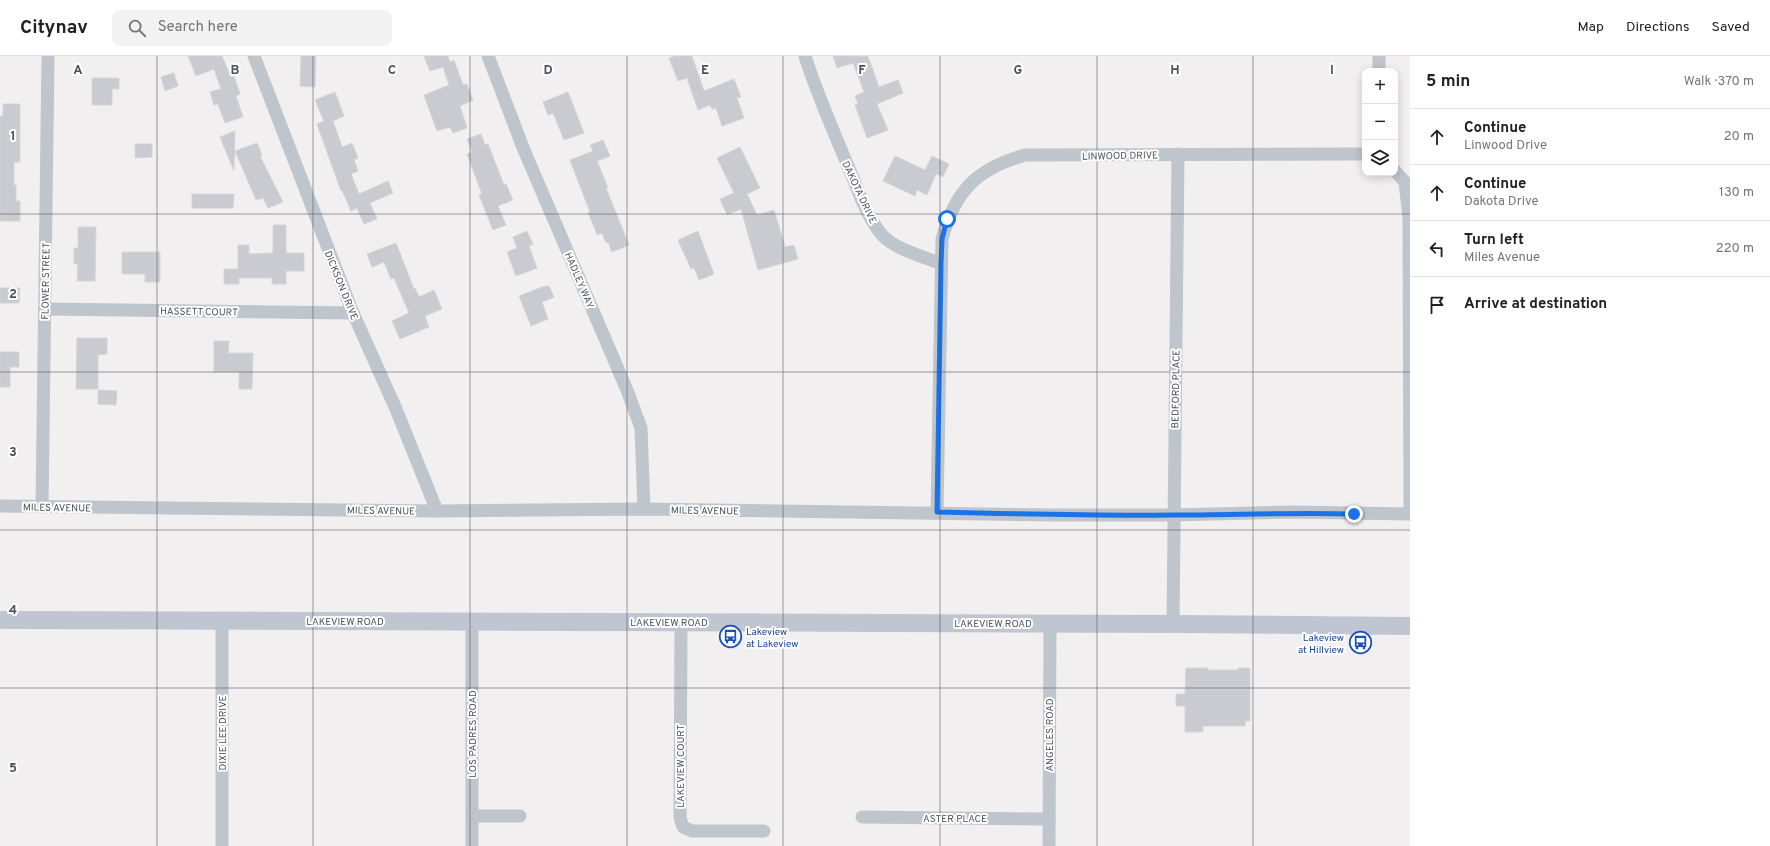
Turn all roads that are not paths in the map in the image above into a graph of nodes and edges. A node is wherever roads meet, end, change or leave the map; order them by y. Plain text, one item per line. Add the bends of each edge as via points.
1 (48, 56) edge
2 (254, 56) edge
3 (488, 56) edge
4 (804, 56) edge
5 (1379, 56) edge
6 (1379, 68) edge
7 (1178, 154) junction
8 (1362, 154) edge
9 (1398, 175) edge
10 (941, 264) junction
11 (45, 309) junction
12 (353, 313) junction
13 (0, 506) edge
14 (42, 507) junction
15 (644, 509) junction
16 (437, 511) junction
17 (937, 512) junction
18 (1410, 514) edge
19 (1174, 515) junction
20 (0, 620) edge
21 (222, 621) junction
22 (472, 622) junction
23 (681, 622) junction
24 (1050, 623) junction
25 (1173, 624) junction
26 (1410, 626) edge
27 (472, 816) junction
28 (520, 816) dead end
29 (862, 817) dead end
30 (1049, 819) junction
31 (764, 831) dead end
32 (222, 846) edge
33 (472, 846) edge
34 (1049, 846) edge

1 - 11 street, FLOWER STREET
2 - 12 street, DICKSON DRIVE
3 - 15 street, HADLEY WAY via 524,150 641,428
4 - 10 street, DAKOTA DRIVE via 874,224 884,238 897,246
5 - 6 street
7 - 8 street, LINWOOD DRIVE
7 - 10 street, LINWOOD DRIVE via 1025,155 1004,161 970,184 957,200 947,219 942,239
7 - 19 street, BEDFORD PLACE
9 - 18 street via 1405,182 1409,218
10 - 17 street
11 - 12 street, HASSETT COURT
11 - 14 street, FLOWER STREET
12 - 16 street, DICKSON DRIVE via 396,409
13 - 14 street, MILES AVENUE
14 - 16 street, MILES AVENUE
15 - 16 street, MILES AVENUE
15 - 17 street, MILES AVENUE
17 - 19 street, MILES AVENUE
18 - 19 street, MILES AVENUE via 1294,512
19 - 25 street, BEDFORD PLACE
20 - 21 main road, LAKEVIEW ROAD
21 - 22 main road, LAKEVIEW ROAD
21 - 32 street, DIXIE LEE DRIVE
22 - 23 main road, LAKEVIEW ROAD
22 - 27 street, LOS PADRES ROAD
23 - 24 main road, LAKEVIEW ROAD
23 - 31 street, LAKEVIEW COURT via 680,817 683,827 692,831
24 - 25 main road, LAKEVIEW ROAD
24 - 30 street, ANGELES ROAD
25 - 26 main road, LAKEVIEW ROAD
27 - 28 street
27 - 33 street, LOS PADRES ROAD
29 - 30 street, ASTER PLACE
30 - 34 street, ANGELES ROAD

